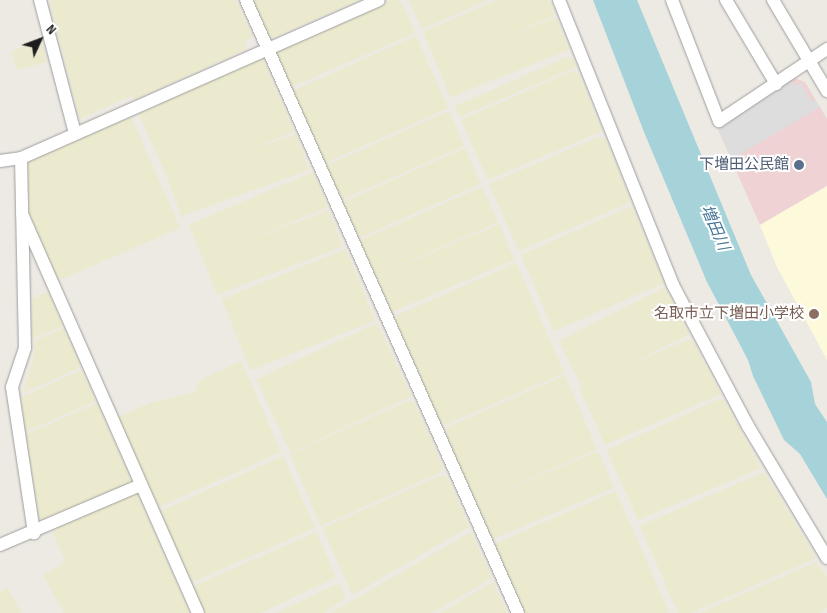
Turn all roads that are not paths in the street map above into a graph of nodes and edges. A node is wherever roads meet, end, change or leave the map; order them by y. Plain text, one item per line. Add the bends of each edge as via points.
1 (40, 0) edge
2 (246, 0) edge
3 (379, 0) edge
4 (559, 0) edge
5 (672, 0) edge
6 (726, 0) edge
7 (773, 0) edge
8 (268, 49) junction
9 (827, 49) edge
10 (810, 61) junction
11 (776, 84) junction
12 (827, 91) edge
13 (75, 133) junction
14 (21, 158) junction
15 (0, 161) edge
16 (22, 214) junction
17 (141, 485) junction
18 (34, 533) junction
19 (0, 545) edge
20 (827, 558) edge
21 (198, 613) edge
22 (518, 613) edge

1 - 13 street
2 - 8 street
3 - 8 street
4 - 20 street via 673,285 748,426
5 - 11 street via 719,121
6 - 11 street
7 - 10 street
8 - 13 street
8 - 22 street
9 - 10 street
10 - 11 street
10 - 12 street
13 - 14 street
14 - 15 street
14 - 16 street
16 - 17 street
16 - 18 street via 25,348 12,387
17 - 18 street
17 - 21 street
18 - 19 street

